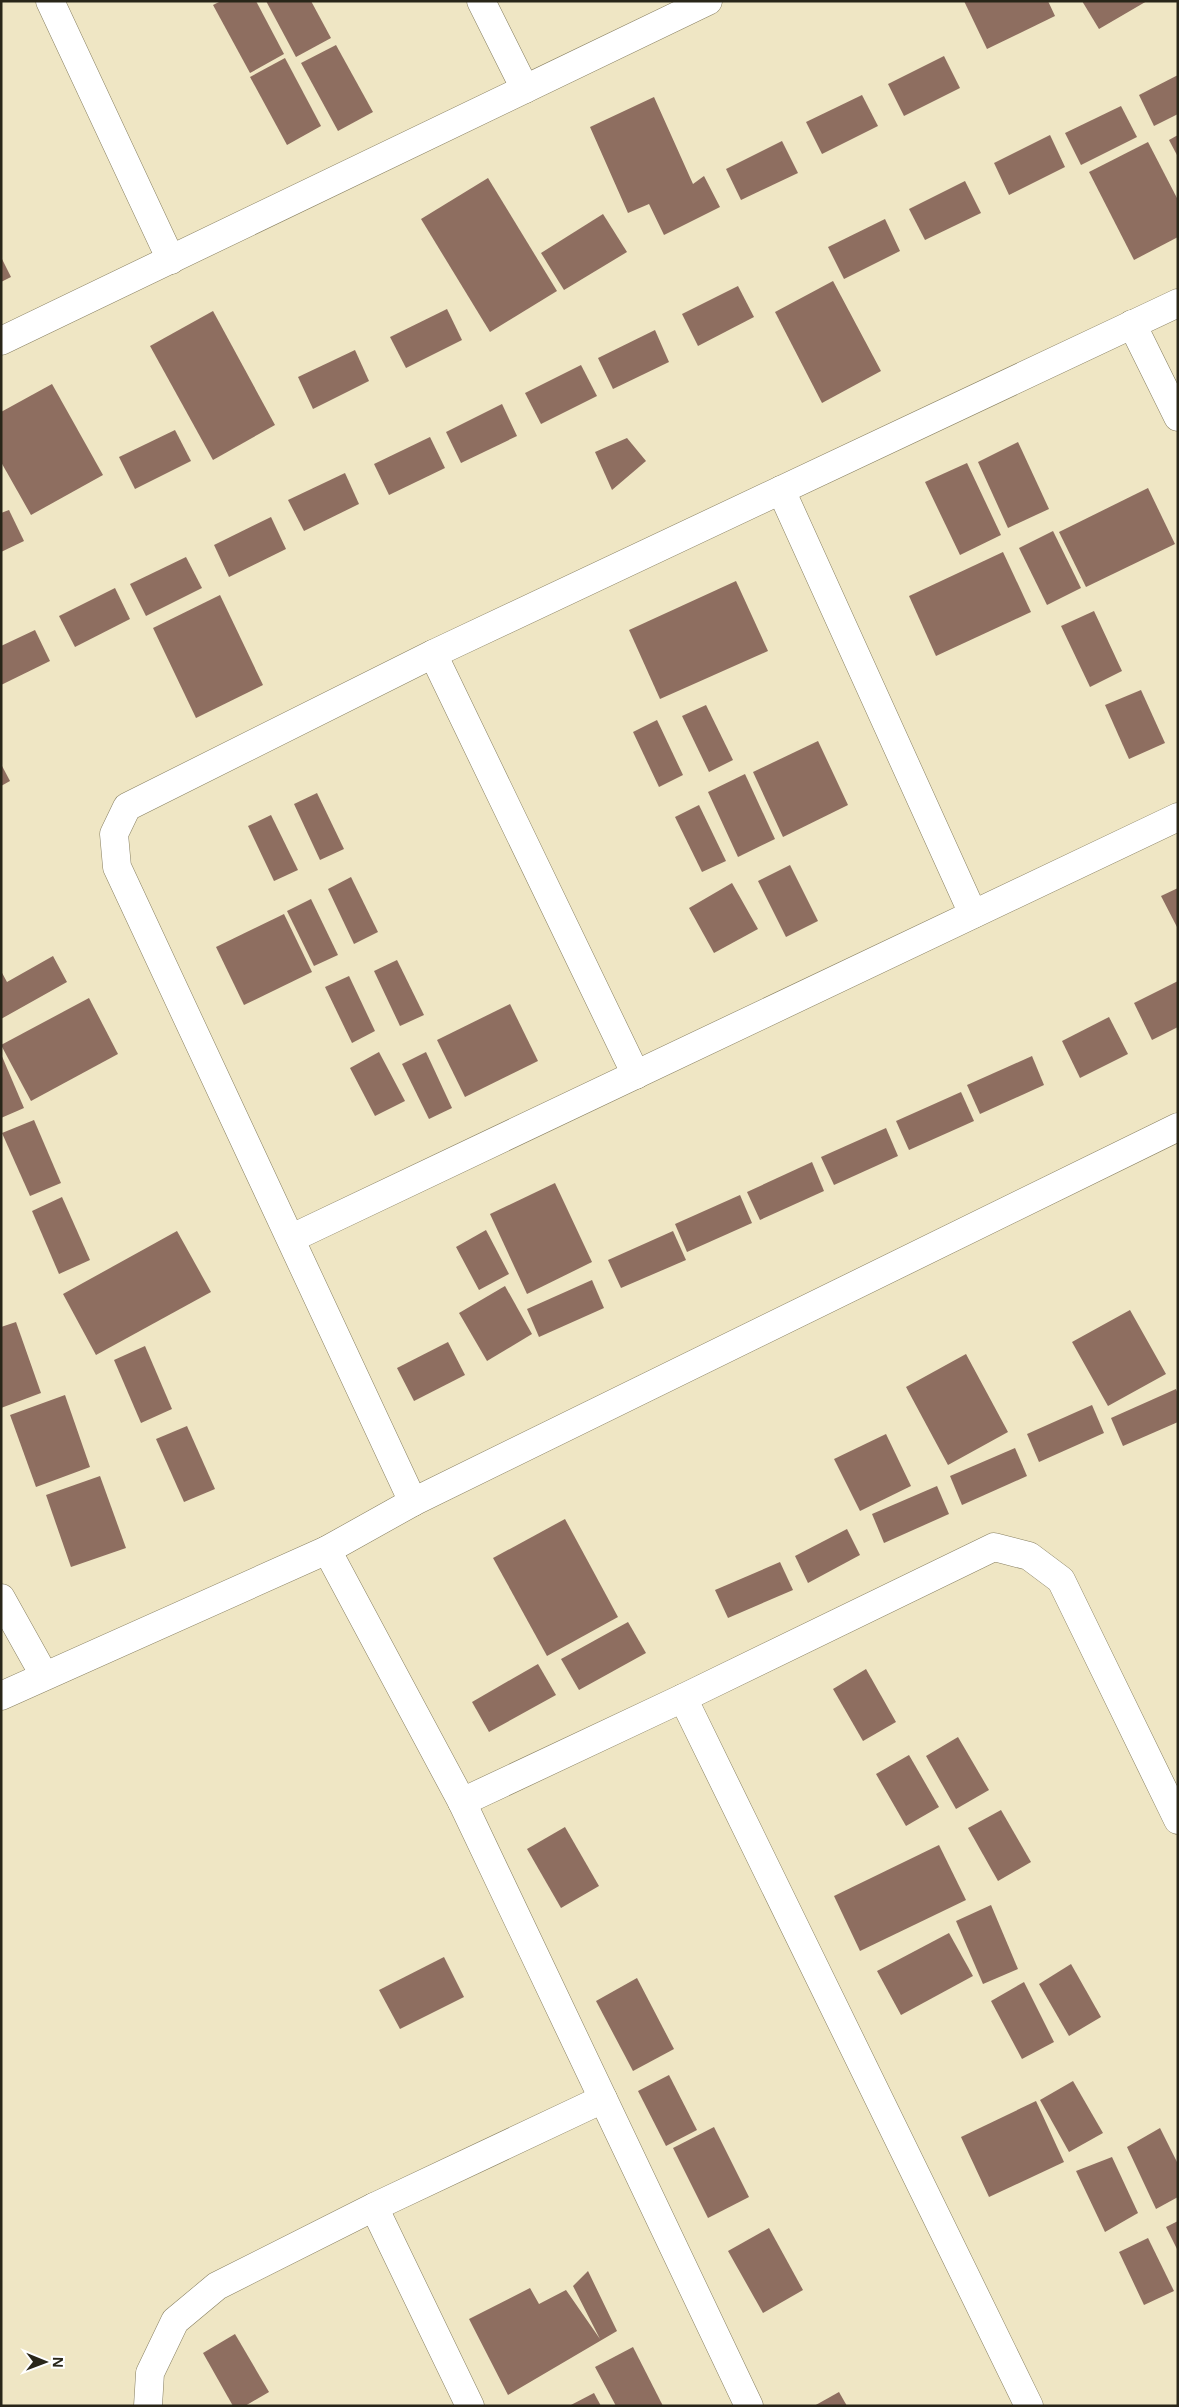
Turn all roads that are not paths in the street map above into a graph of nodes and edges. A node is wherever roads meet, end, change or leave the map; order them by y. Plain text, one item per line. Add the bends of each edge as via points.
1 (50, 1) edge
2 (480, 1) edge
3 (708, 1) edge
4 (525, 89) junction
5 (171, 260) junction
6 (1178, 303) edge
7 (1132, 324) junction
8 (1, 341) edge
9 (1178, 417) edge
10 (781, 490) junction
11 (433, 654) junction
12 (1178, 817) edge
13 (973, 914) junction
14 (636, 1075) junction
15 (1178, 1127) edge
16 (292, 1238) junction
17 (413, 1502) junction
18 (327, 1550) junction
19 (1, 1598) edge
20 (44, 1675) junction
21 (1, 1696) edge
22 (683, 1698) junction
23 (462, 1802) junction
24 (1178, 1820) edge
25 (603, 2099) junction
26 (374, 2207) junction
27 (148, 2406) edge
28 (470, 2406) edge
29 (749, 2406) edge
30 (1029, 2406) edge

1 - 5 street
2 - 4 street
3 - 4 street
4 - 5 street
5 - 8 street
6 - 7 street
7 - 9 street
7 - 10 street
10 - 11 street
10 - 13 street
11 - 14 street
11 - 16 street via 127,807 114,834 117,867
12 - 13 street
13 - 14 street
14 - 16 street
15 - 17 street
16 - 17 street
17 - 18 street
18 - 20 street
18 - 23 street
19 - 20 street
20 - 21 street
22 - 23 street
22 - 24 street via 994,1547 1028,1556 1061,1580
22 - 30 street
23 - 25 street
25 - 26 street
25 - 29 street
26 - 27 street via 217,2286 175,2320 150,2373
26 - 28 street

